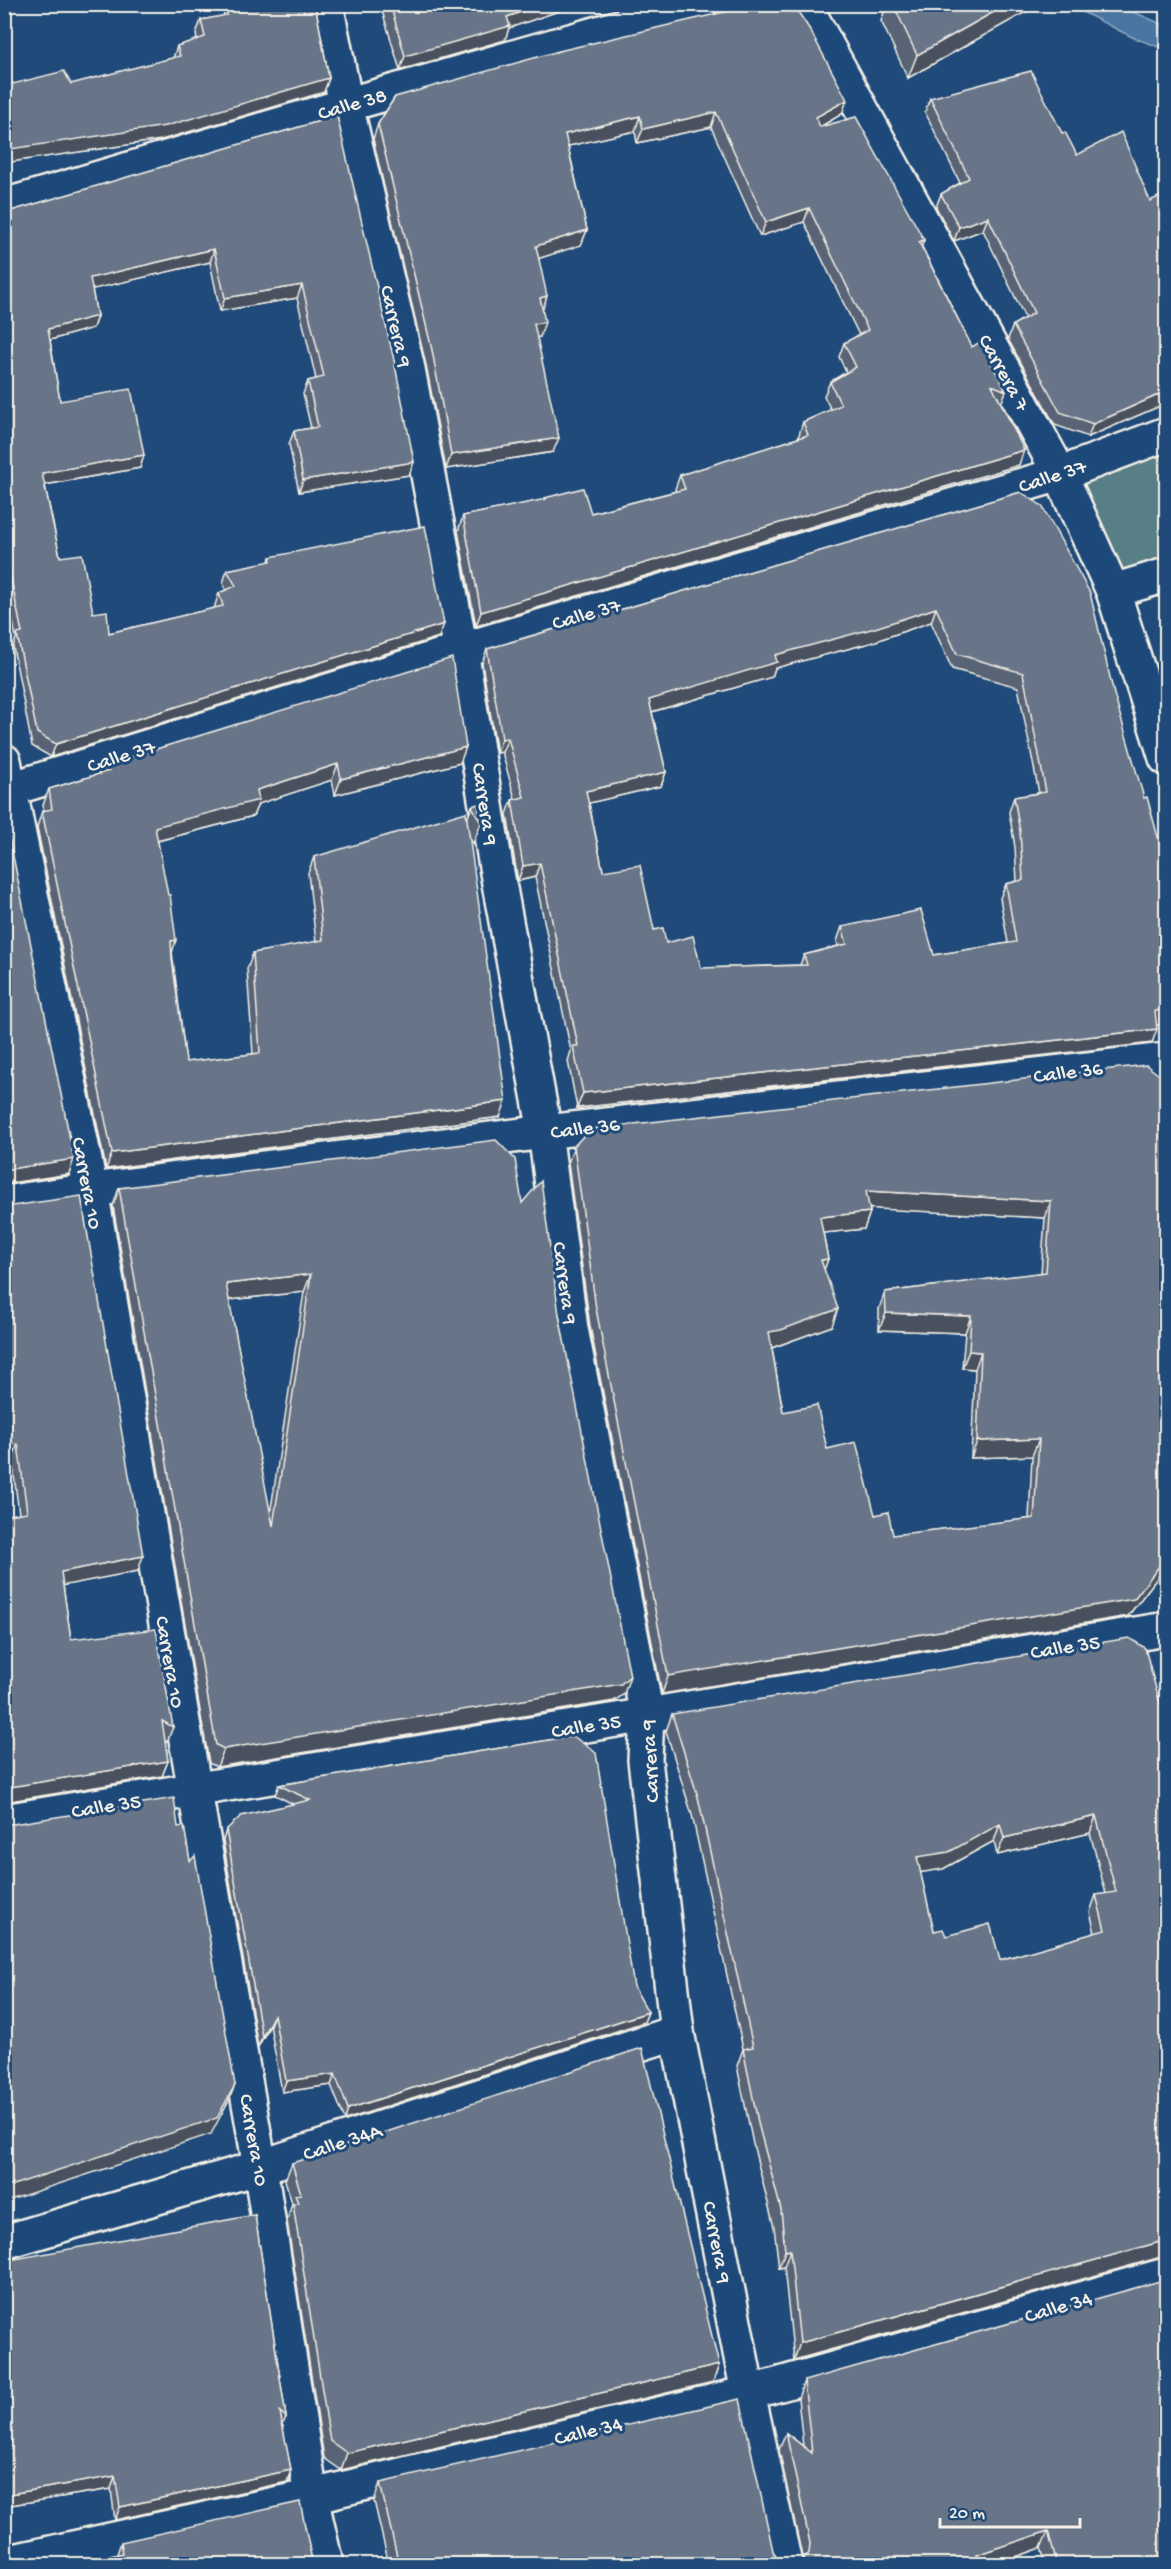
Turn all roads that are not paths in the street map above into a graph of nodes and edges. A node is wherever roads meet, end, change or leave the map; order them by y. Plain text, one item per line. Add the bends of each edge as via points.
1 (326, 4) edge
2 (700, 4) edge
3 (804, 4) edge
4 (346, 105) junction
5 (4, 206) edge
6 (1167, 434) edge
7 (1060, 474) junction
8 (1167, 575) edge
9 (1113, 591) junction
10 (461, 650) junction
11 (1167, 758) edge
12 (6, 780) edge
13 (1167, 1060) edge
14 (545, 1132) junction
15 (91, 1190) junction
16 (4, 1203) edge
17 (1167, 1629) edge
18 (647, 1715) junction
19 (194, 1791) junction
20 (4, 1821) edge
21 (677, 2032) junction
22 (260, 2168) junction
23 (4, 2242) edge
24 (1167, 2275) edge
25 (748, 2393) junction
26 (312, 2496) junction
27 (4, 2563) edge
28 (326, 2565) edge
29 (785, 2565) edge

1 - 4 street, Carrera 9
2 - 4 street, Calle 38
3 - 7 street, Carrera 7
4 - 5 street, Calle 38
4 - 10 street, Carrera 9 via 408,369
6 - 7 street, Calle 37
7 - 9 street, Carrera 7
7 - 10 street, Calle 37
8 - 9 street
9 - 11 street, Carrera 7
10 - 12 street, Calle 37
10 - 14 street, Carrera 9
12 - 15 street, Carrera 10
13 - 14 street, Calle 36
14 - 15 street, Calle 36
14 - 18 street, Carrera 9 via 571,1329
15 - 16 street, Calle 36
15 - 19 street, Carrera 10
17 - 18 street, Calle 35
18 - 19 street, Calle 35
18 - 21 street, Carrera 9 via 645,1760
19 - 20 street, Calle 35
19 - 22 street, Carrera 10
21 - 22 street, Calle 34A
21 - 25 street, Carrera 9
22 - 23 street, Calle 34A
22 - 26 street, Carrera 10
24 - 25 street, Calle 34
25 - 26 street, Calle 34
25 - 29 street, Carrera 9
26 - 27 street, Calle 34
26 - 28 street, Carrera 10

